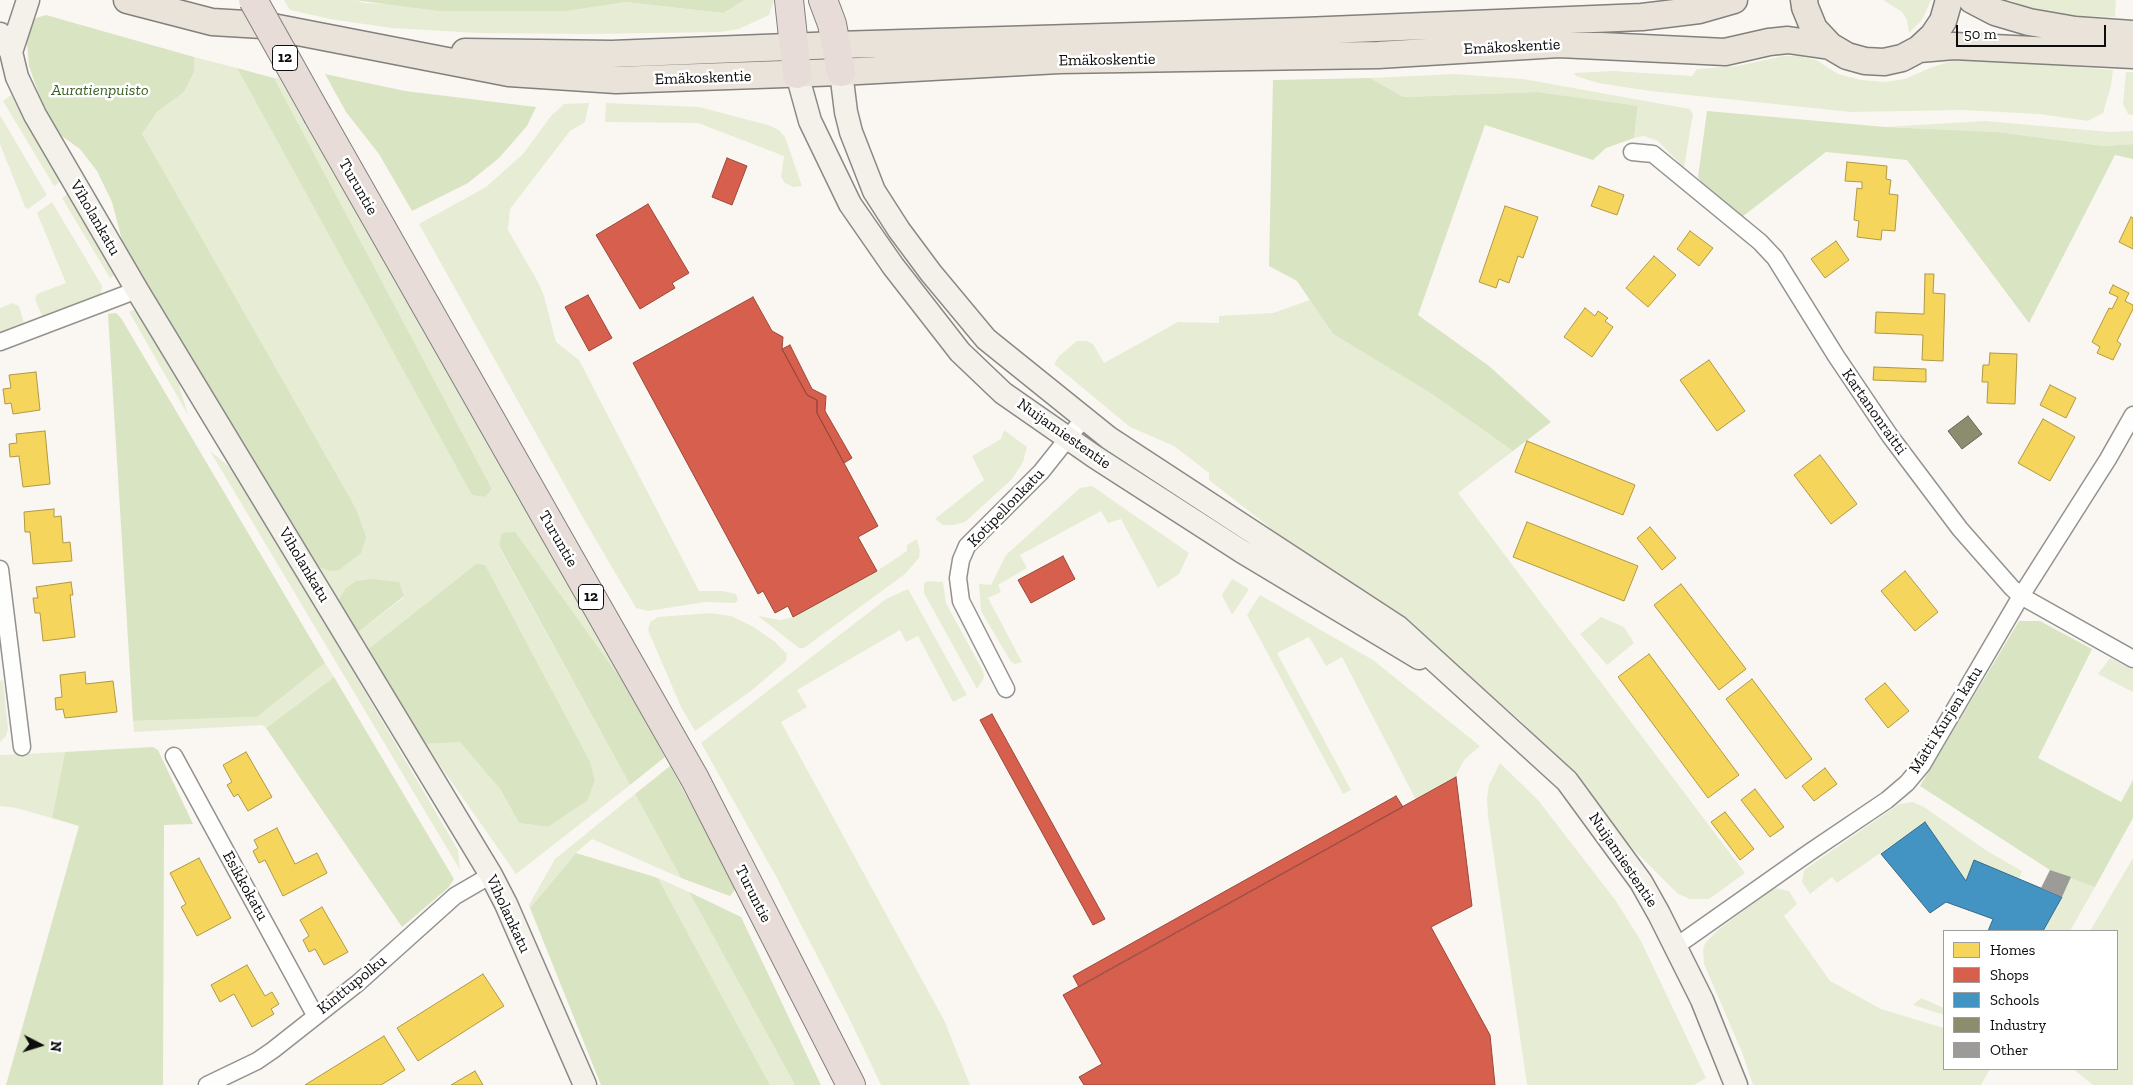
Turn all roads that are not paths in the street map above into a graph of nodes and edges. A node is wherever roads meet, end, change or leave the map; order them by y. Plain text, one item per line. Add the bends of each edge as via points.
1 (28, 0) edge
2 (127, 0) edge
3 (199, 0) edge
4 (253, 0) edge
5 (788, 0) edge
6 (823, 0) edge
7 (1734, 0) edge
8 (1804, 0) edge
9 (1949, 0) edge
10 (1972, 0) edge
11 (262, 26) junction
12 (2133, 34) edge
13 (6, 43) edge
14 (837, 45) junction
15 (1830, 46) junction
16 (1919, 49) junction
17 (2133, 55) edge
18 (795, 61) junction
19 (841, 72) junction
20 (1632, 152) dead end
21 (138, 290) junction
22 (0, 342) edge
23 (2133, 415) edge
24 (1084, 418) junction
25 (1069, 438) junction
26 (0, 569) edge
27 (2021, 596) junction
28 (2133, 659) edge
29 (1453, 676) junction
30 (1006, 689) dead end
31 (22, 746) dead end
32 (174, 756) dead end
33 (491, 876) junction
34 (1675, 947) junction
35 (315, 1015) junction
36 (207, 1085) edge
37 (585, 1085) edge
38 (851, 1085) edge
39 (1736, 1085) edge

1 - 13 main road, Viholankatu
2 - 11 main road, Emäkoskentie via 212,22
3 - 11 main road, Emäkoskentie
4 - 38 highway, Turuntie / 12, bridge via 695,779
5 - 18 highway
6 - 14 highway
7 - 14 main road, Emäkoskentie via 1699,10 1632,17
8 - 15 main road via 1804,8 1814,29
9 - 16 main road via 1943,21
10 - 12 main road via 1995,12 2029,22 2075,30
11 - 18 main road, Emäkoskentie via 384,50
13 - 21 main road, Viholankatu via 35,115
14 - 18 main road, Emäkoskentie
14 - 19 highway
15 - 16 main road via 1847,56 1884,62 1902,58
15 - 19 main road, Emäkoskentie via 1788,40 1725,52 1559,44 1378,54 1059,60
16 - 17 main road via 1954,46
18 - 19 main road, Emäkoskentie
18 - 25 main road, Nuijamiestentie via 810,121 850,204 893,266 960,352 1004,393
19 - 24 main road, Nuijamiestentie via 846,112 859,155 874,191 899,230 986,339
20 - 27 street, Kartanonraitti via 1653,154 1775,258 1890,436 1960,529
21 - 22 street
21 - 33 main road, Viholankatu
23 - 27 street, Matti Kurjen katu
24 - 25 street, Kotipellonkatu
24 - 29 main road, Nuijamiestentie via 1109,438 1398,627
25 - 29 main road, Nuijamiestentie via 1241,551 1387,640
25 - 30 street, Kotipellonkatu via 1041,472 967,546 961,560 958,578 961,601
26 - 31 street
27 - 28 street, Kartanonraitti
27 - 34 street, Matti Kurjen katu via 1922,764 1907,783
29 - 34 main road, Nuijamiestentie via 1567,781 1641,882
32 - 35 street, Esikkokatu
33 - 35 street, Kinttupolku via 455,896 358,982
33 - 37 main road, Viholankatu
34 - 39 main road, Nuijamiestentie via 1702,1000
35 - 36 street, Kinttupolku via 273,1050

